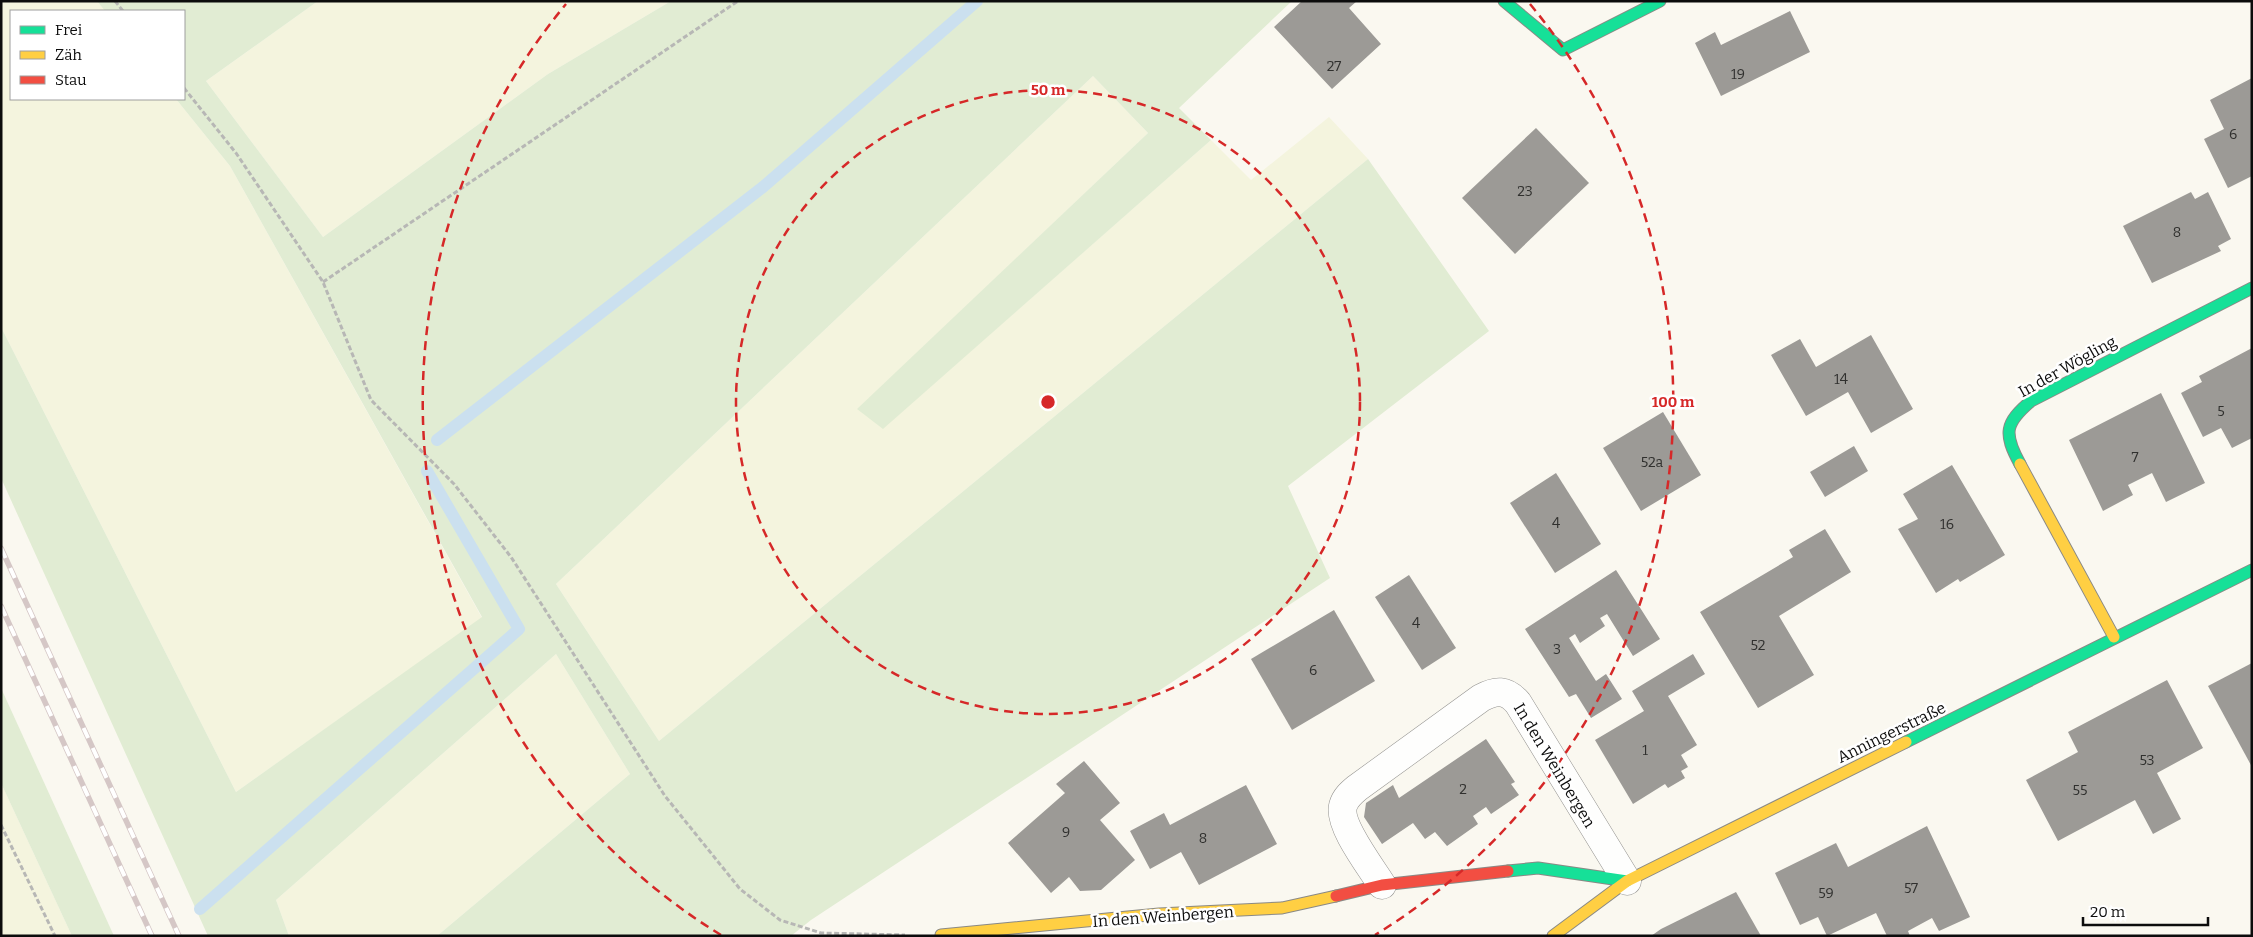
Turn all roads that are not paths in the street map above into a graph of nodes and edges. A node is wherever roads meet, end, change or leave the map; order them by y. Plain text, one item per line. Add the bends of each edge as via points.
1 (1504, 1) edge
2 (1660, 1) edge
3 (2252, 288) edge
4 (2252, 570) edge
5 (2114, 637) junction
6 (1627, 880) junction
7 (1382, 884) junction
8 (941, 936) edge
9 (1553, 936) edge

1 - 2 street via 1563,50
3 - 5 street, In der Wögling via 2031,401 2009,425 2007,438 2016,458
4 - 5 street, Anningerstraße
5 - 6 street, Anningerstraße
6 - 7 street, In den Weinbergen via 1538,868
6 - 7 street, In den Weinbergen via 1518,702 1503,691 1481,698 1348,796 1342,817
6 - 9 street, Anningerstraße
7 - 8 street, In den Weinbergen via 1282,908 1159,914

